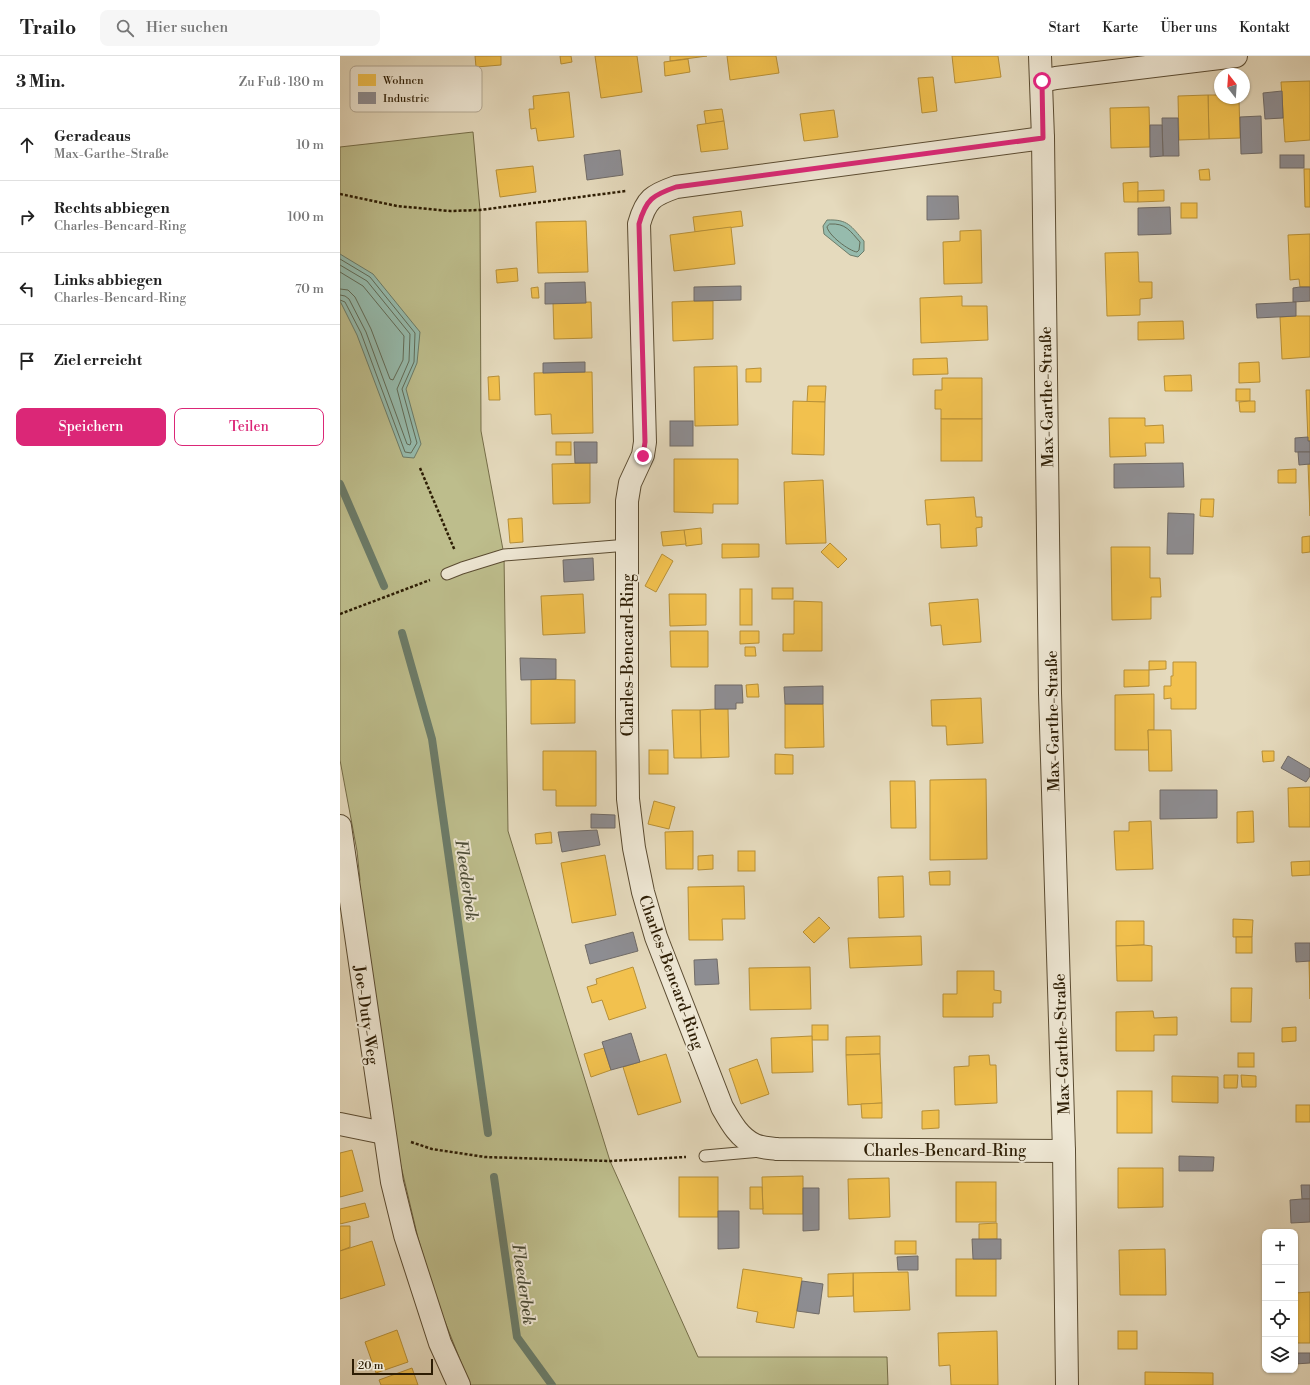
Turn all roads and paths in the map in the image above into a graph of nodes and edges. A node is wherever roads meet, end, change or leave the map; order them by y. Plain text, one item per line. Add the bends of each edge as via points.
1 (1040, 56) edge
2 (1236, 56) edge
3 (1042, 81) junction
4 (1043, 138) junction
5 (340, 194) edge
6 (655, 194) junction
7 (420, 468) dead end
8 (628, 545) junction
9 (462, 568) junction
10 (447, 574) joint
11 (340, 614) edge
12 (340, 826) edge
13 (340, 1124) edge
14 (384, 1133) junction
15 (777, 1149) junction
16 (1064, 1151) junction
17 (705, 1156) joint
18 (459, 1385) edge
19 (1067, 1385) edge

1 - 3 street, Max-Garthe-Straße
2 - 3 street
3 - 4 street, Max-Garthe-Straße
4 - 6 street via 676,187
4 - 16 street, Max-Garthe-Straße via 1050,693
5 - 6 path via 397,206 450,211 480,210 637,190
6 - 8 street, Charles-Bencard-Ring via 643,209 639,224 645,442 643,456 630,483 627,501
7 - 9 path
8 - 9 lane via 504,555
8 - 15 street, Charles-Bencard-Ring via 628,799 643,892 656,937 722,1107 744,1137 756,1145
9 - 10 lane
10 - 11 path
12 - 14 street, Joe-Duty-Weg
13 - 14 street
14 - 17 path via 432,1149 485,1157 610,1160
14 - 18 street, Joe-Duty-Weg via 392,1182 405,1235 440,1343
15 - 16 street, Charles-Bencard-Ring
15 - 17 lane, Charles-Bencard-Ring
16 - 19 street, Max-Garthe-Straße

